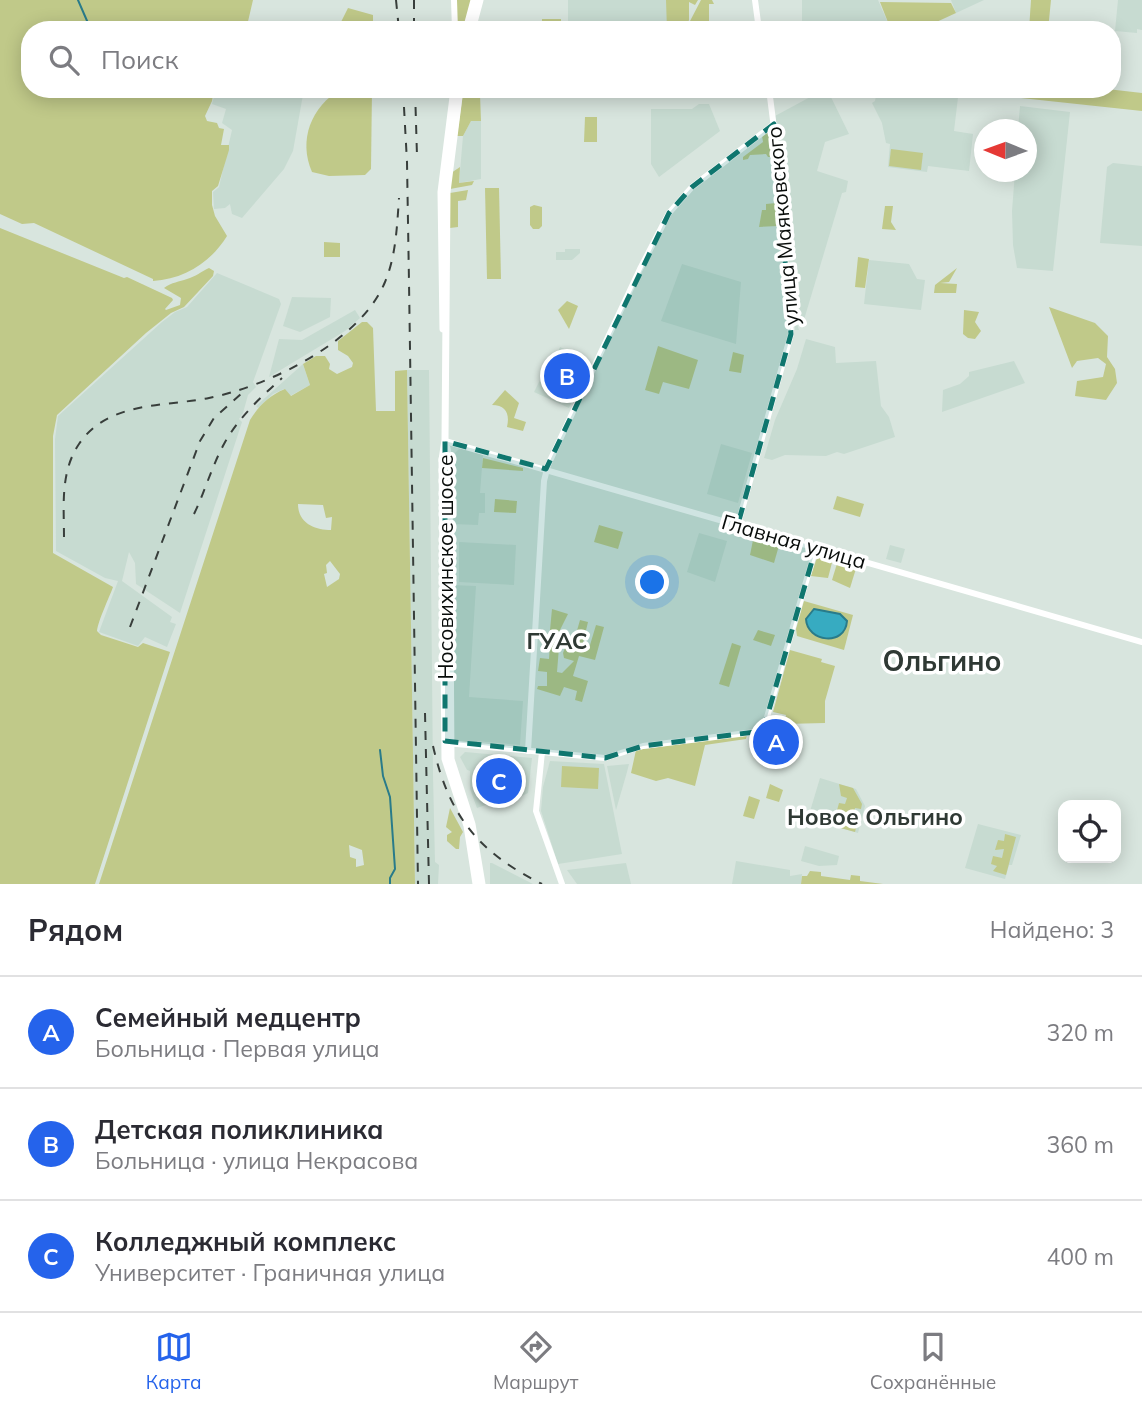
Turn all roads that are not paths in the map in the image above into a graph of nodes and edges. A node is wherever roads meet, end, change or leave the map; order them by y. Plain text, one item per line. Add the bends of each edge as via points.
1 (454, 0) edge
2 (474, 0) edge
3 (480, 0) edge
4 (755, 0) edge
5 (455, 21) edge
6 (468, 21) edge
7 (474, 21) edge
8 (758, 21) edge
9 (453, 98) edge
10 (459, 98) edge
11 (770, 98) edge
12 (774, 124) junction
13 (444, 336) junction
14 (445, 441) junction
15 (547, 469) junction
16 (738, 524) junction
17 (816, 547) junction
18 (1142, 642) edge
19 (448, 744) junction
20 (528, 751) junction
21 (542, 752) junction
22 (476, 884) edge
23 (482, 884) edge
24 (562, 884) edge

1 - 5 street
2 - 6 main road
3 - 7 main road
4 - 8 street
9 - 13 main road via 441,192
10 - 13 main road via 447,192
11 - 12 street, улица Маяковского
12 - 15 street via 692,187 669,213
12 - 16 street, улица Маяковского via 791,334
13 - 14 main road, Носовихинское шоссе
14 - 15 street, Главная улица
14 - 19 main road, Носовихинское шоссе via 449,460
15 - 16 street, Главная улица
15 - 20 street
16 - 17 street, Главная улица
17 - 18 street, Главная улица
17 - 21 street via 764,731 643,746 609,757
19 - 20 street
19 - 22 main road, Носовихинское шоссе via 446,767 467,826
19 - 23 main road, Носовихинское шоссе via 477,845
20 - 21 street
21 - 24 street via 536,811

